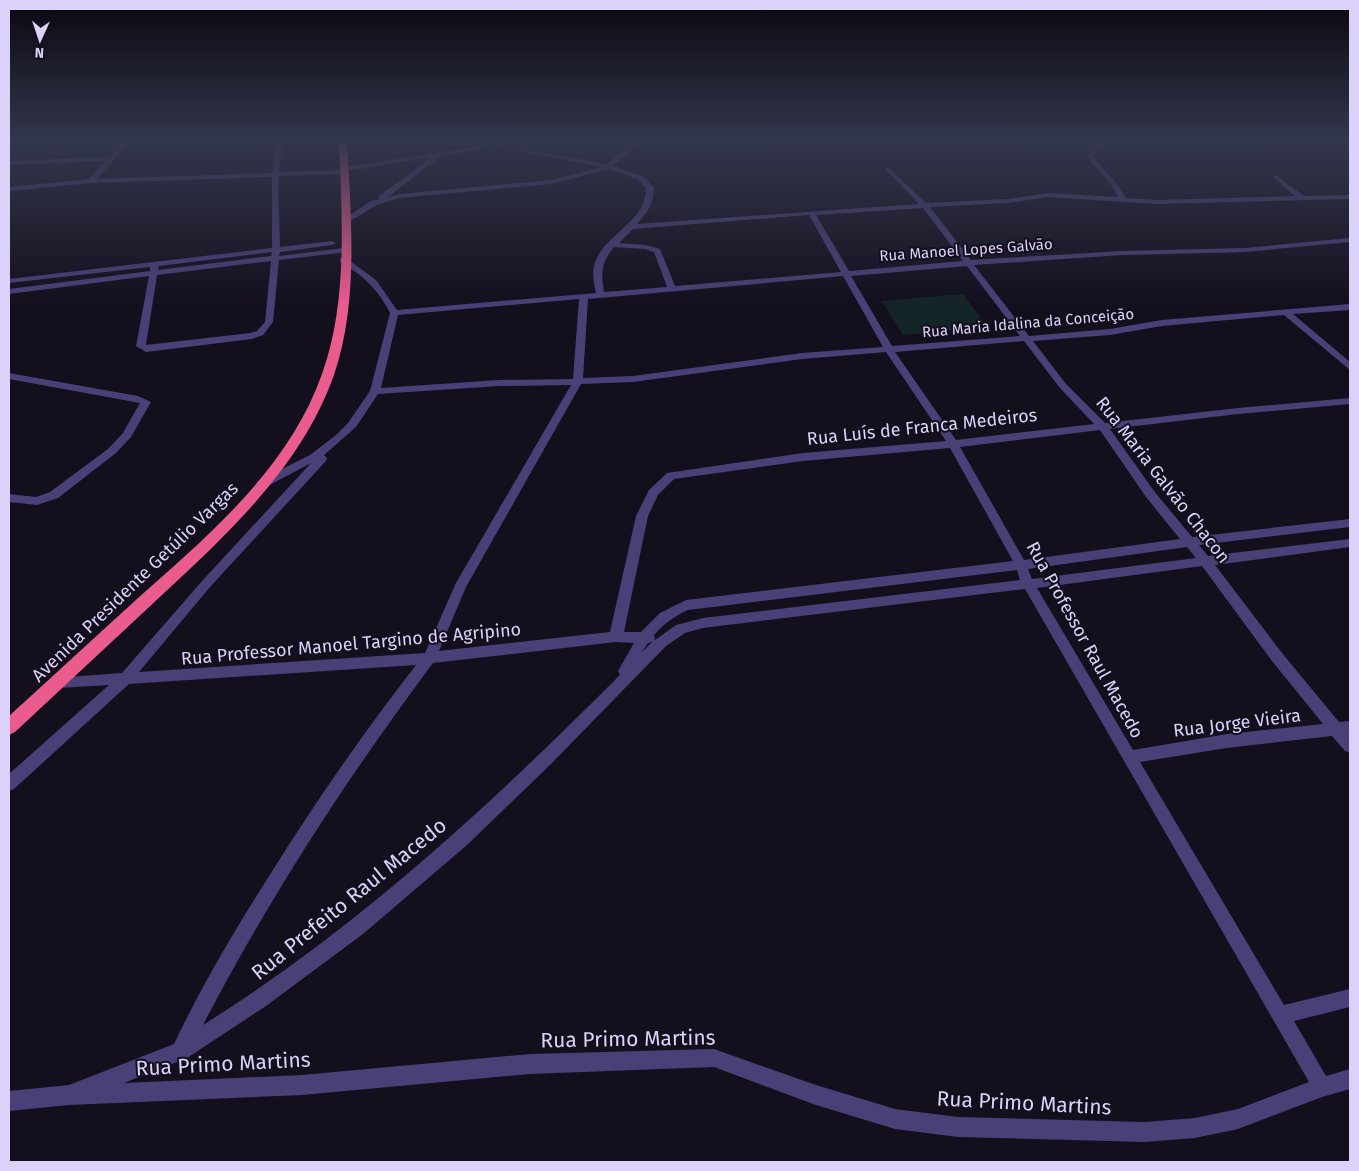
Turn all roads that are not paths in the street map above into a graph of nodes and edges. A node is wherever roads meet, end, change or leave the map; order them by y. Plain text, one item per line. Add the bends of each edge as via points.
1 (276, 197) edge
2 (344, 197) edge
3 (384, 197) edge
4 (397, 197) edge
5 (651, 197) edge
6 (916, 197) edge
7 (1037, 197) edge
8 (1069, 197) edge
9 (1122, 197) edge
10 (1302, 198) joint
11 (1350, 198) edge
12 (1124, 201) junction
13 (374, 204) junction
14 (925, 206) junction
15 (812, 214) junction
16 (344, 222) junction
17 (631, 227) junction
18 (1350, 240) edge
19 (614, 245) junction
20 (344, 251) junction
21 (275, 254) junction
22 (969, 263) junction
23 (156, 264) junction
24 (152, 274) junction
25 (848, 274) junction
26 (9, 281) edge
27 (672, 288) junction
28 (9, 291) edge
29 (600, 294) junction
30 (584, 295) junction
31 (1350, 307) edge
32 (1285, 312) junction
33 (394, 313) junction
34 (1027, 339) junction
35 (889, 349) junction
36 (1350, 367) edge
37 (9, 376) edge
38 (578, 381) junction
39 (375, 391) junction
40 (1350, 402) edge
41 (1103, 427) junction
42 (334, 444) junction
43 (953, 444) junction
44 (262, 484) junction
45 (9, 498) edge
46 (1350, 523) edge
47 (1190, 542) junction
48 (1350, 543) edge
49 (1206, 561) junction
50 (1021, 564) junction
51 (1028, 584) junction
52 (645, 636) junction
53 (616, 637) junction
54 (661, 642) junction
55 (429, 658) junction
56 (124, 680) junction
57 (59, 682) junction
58 (618, 684) junction
59 (9, 727) edge
60 (1344, 728) edge
61 (1350, 746) edge
62 (1129, 757) junction
63 (9, 784) edge
64 (1350, 998) edge
65 (1280, 1015) junction
66 (180, 1051) junction
67 (1350, 1079) edge
68 (1322, 1086) junction
69 (69, 1095) junction
70 (9, 1101) edge

1 - 21 street
2 - 16 highway, Avenida Presidente Getúlio Vargas
3 - 13 street
4 - 13 street
5 - 17 street
6 - 14 street, Rua Maria Galvão Chacon
7 - 14 street
8 - 12 street
9 - 12 street
10 - 11 street
10 - 12 street
13 - 16 street
14 - 15 street
14 - 22 street, Rua Maria Galvão Chacon
15 - 17 street
15 - 25 street, Rua Professor Raul Macedo
16 - 20 highway, Avenida Presidente Getúlio Vargas
17 - 19 street
18 - 22 street, Rua Manoel Lopes Galvão via 1245,250 1146,252
19 - 27 street via 646,247 656,251
19 - 29 street via 599,264
20 - 21 street
20 - 33 street via 384,292
20 - 44 highway, Avenida Presidente Getúlio Vargas via 342,309 328,374 299,432
21 - 23 street
21 - 24 street
21 - 24 street via 268,322 260,332 146,349 141,346
22 - 25 street, Rua Manoel Lopes Galvão
22 - 34 street, Rua Maria Galvão Chacon
23 - 24 street
23 - 26 street
24 - 28 street
25 - 27 street, Rua Manoel Lopes Galvão
25 - 35 street, Rua Professor Raul Macedo
27 - 29 street, Rua Manoel Lopes Galvão
29 - 30 street, Rua Manoel Lopes Galvão
30 - 33 street, Rua Manoel Lopes Galvão
30 - 38 street
31 - 32 street, Rua Maria Idalina da Conceição
32 - 34 street, Rua Maria Idalina da Conceição
32 - 36 street
33 - 39 street
34 - 35 street, Rua Maria Idalina da Conceição
34 - 41 street, Rua Maria Galvão Chacon via 1063,386
35 - 38 street, Rua Maria Idalina da Conceição via 708,367 633,379
35 - 43 street, Rua Professor Raul Macedo
37 - 45 street via 146,402 127,435 112,451 54,495 37,502
38 - 39 street, Rua Maria Idalina da Conceição
38 - 55 street via 460,586
39 - 42 street via 350,428
40 - 41 street, Rua Luís de Franca Medeiros
41 - 43 street, Rua Luís de Franca Medeiros
41 - 47 street, Rua Maria Galvão Chacon via 1150,494
42 - 44 street
42 - 56 street via 206,584
43 - 50 street, Rua Professor Raul Macedo
43 - 53 street, Rua Luís de Franca Medeiros via 803,456 671,476 652,494 642,516
44 - 57 highway, Avenida Presidente Getúlio Vargas via 227,525
46 - 47 street
47 - 49 street, Rua Maria Galvão Chacon
47 - 50 street
48 - 49 street
49 - 51 street
49 - 60 street, Rua Maria Galvão Chacon via 1277,656
50 - 51 street, Rua Professor Raul Macedo
50 - 52 street via 686,605 670,610
51 - 54 street via 703,622 669,635
51 - 62 street, Rua Professor Raul Macedo
52 - 53 street, Rua Professor Manoel Targino de Agripino
52 - 54 street, Rua Professor Manoel Targino de Agripino
52 - 58 street, Rua Prefeito Raul Macedo
53 - 55 street, Rua Professor Manoel Targino de Agripino
54 - 58 street, Rua Prefeito Raul Macedo
55 - 56 street, Rua Professor Manoel Targino de Agripino
55 - 66 street via 374,730 314,819 236,944
56 - 57 street, Rua Professor Manoel Targino de Agripino
56 - 63 street
57 - 59 highway, Avenida Presidente Getúlio Vargas
58 - 66 street, Rua Prefeito Raul Macedo via 468,833 357,928 260,1000
60 - 61 street, Rua Maria Galvão Chacon
60 - 62 street, Rua Jorge Vieira via 1227,741
62 - 65 street, Rua Professor Raul Macedo
64 - 65 street
65 - 68 street, Rua Professor Raul Macedo
66 - 69 street, Rua Prefeito Raul Macedo
67 - 68 street, Rua Primo Martins
68 - 69 street, Rua Primo Martins via 1238,1119 1195,1128 1144,1132 958,1127 895,1119 714,1058 530,1064 302,1085
69 - 70 street, Rua Primo Martins

